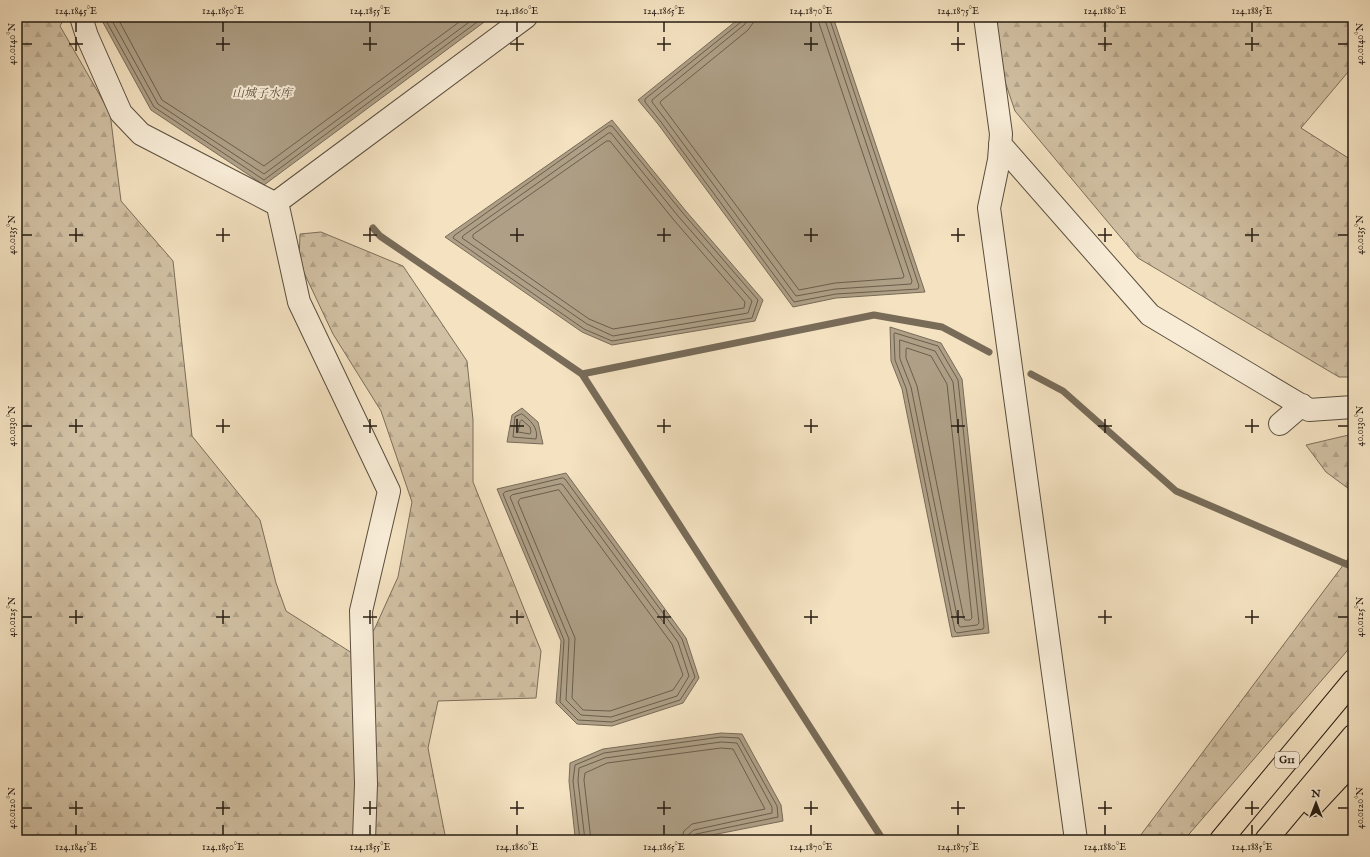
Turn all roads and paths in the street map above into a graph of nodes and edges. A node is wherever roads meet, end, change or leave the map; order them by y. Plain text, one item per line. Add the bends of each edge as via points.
1 (81, 17) edge
2 (526, 17) edge
3 (985, 17) edge
4 (1000, 144) junction
5 (278, 205) junction
6 (1302, 405) junction
7 (1353, 407) edge
8 (1280, 424) dead end
9 (1353, 681) edge
10 (1353, 736) edge
11 (1353, 762) edge
12 (364, 840) edge
13 (1076, 840) edge
14 (1221, 840) edge
15 (1266, 840) edge
16 (1281, 840) edge

1 - 5 street via 121,113 141,134
2 - 5 street via 277,202
3 - 4 street via 1001,134
4 - 6 street via 1150,315
4 - 13 street via 989,208
5 - 12 street via 299,302 389,490 361,611 366,784
6 - 7 street via 1310,410
6 - 8 street
9 - 14 highway, G11
10 - 15 highway
11 - 16 highway

